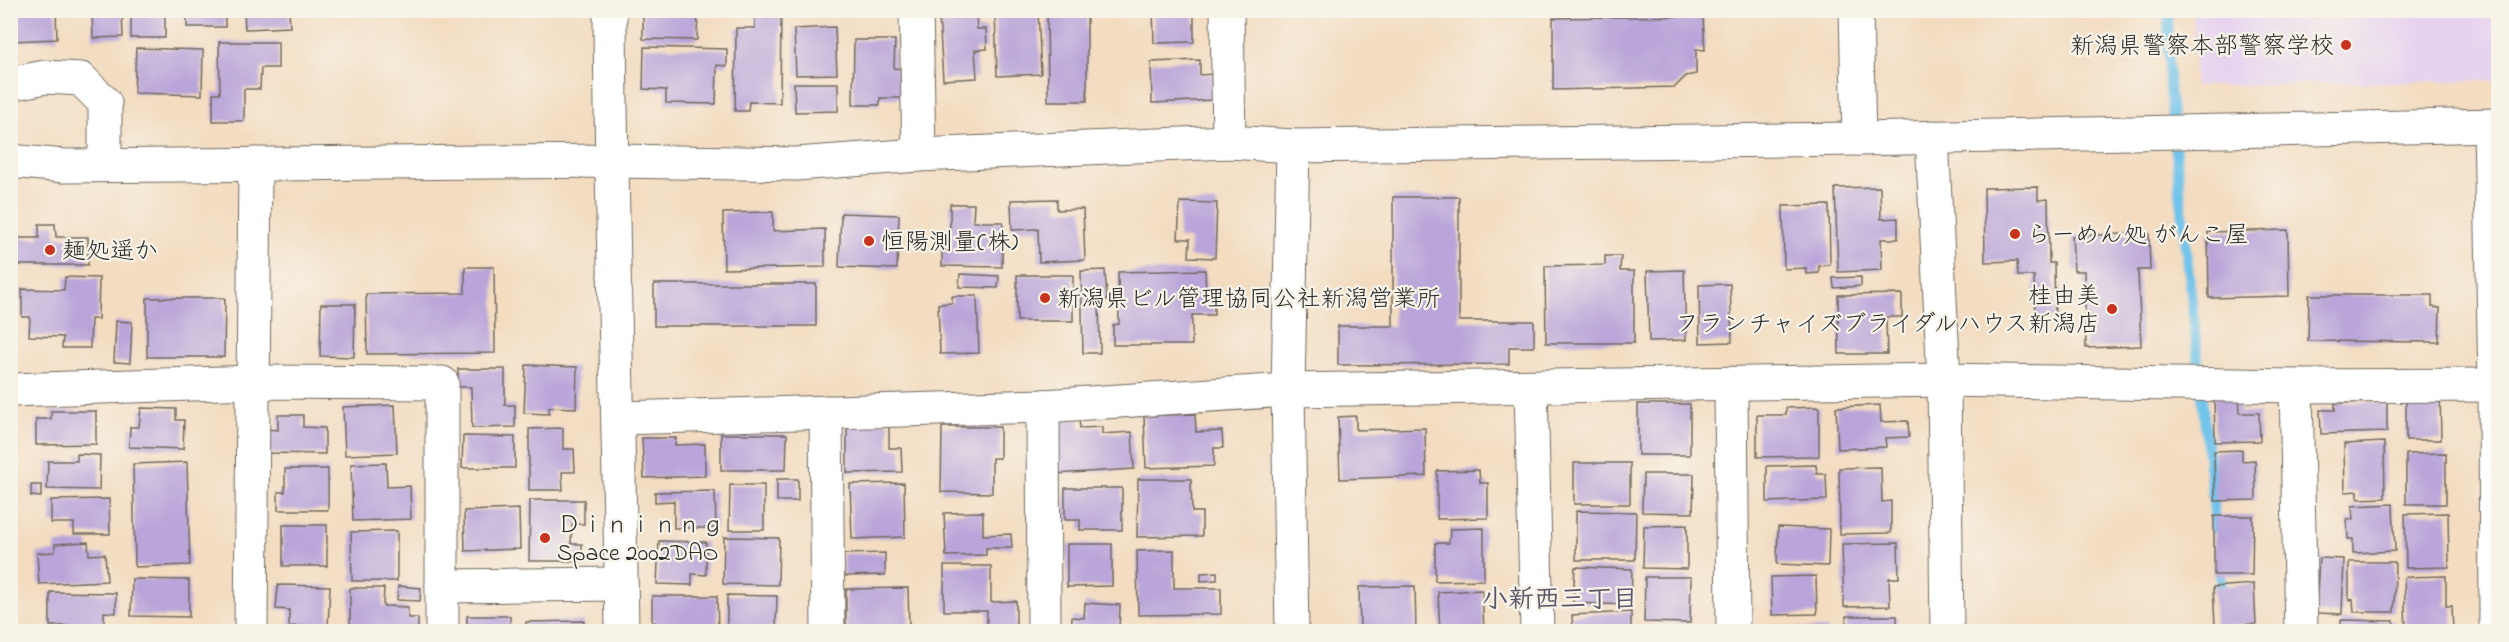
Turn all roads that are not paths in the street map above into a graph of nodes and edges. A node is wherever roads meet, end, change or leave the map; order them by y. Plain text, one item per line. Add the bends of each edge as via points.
1 (610, 10) edge
2 (916, 10) edge
3 (1227, 10) edge
4 (1856, 10) edge
5 (10, 84) edge
6 (2494, 125) edge
7 (1932, 137) junction
8 (1859, 139) junction
9 (1229, 142) junction
10 (1293, 146) junction
11 (919, 155) junction
12 (10, 161) edge
13 (611, 161) junction
14 (255, 164) junction
15 (105, 165) junction
16 (1944, 380) junction
17 (253, 382) junction
18 (1731, 384) junction
19 (2495, 385) junction
20 (2296, 386) junction
21 (1531, 387) junction
22 (10, 390) edge
23 (1288, 390) junction
24 (1043, 406) junction
25 (826, 412) junction
26 (619, 418) junction
27 (621, 584) junction
28 (442, 585) junction
29 (251, 632) edge
30 (442, 632) edge
31 (622, 632) edge
32 (828, 632) edge
33 (1044, 632) edge
34 (1292, 632) edge
35 (1537, 632) edge
36 (1733, 632) edge
37 (1947, 632) edge
38 (2301, 632) edge
39 (2496, 632) edge

1 - 13 street
2 - 11 street
3 - 9 street
4 - 8 street
5 - 15 street via 45,77 81,79 105,103
6 - 7 street
6 - 19 street
7 - 8 street
7 - 16 street
8 - 10 street
9 - 10 street
9 - 11 street
10 - 23 street
11 - 13 street via 796,164
12 - 15 street
13 - 14 street
13 - 26 street
14 - 15 street
14 - 17 street
16 - 18 street
16 - 20 street
16 - 37 street
17 - 22 street
17 - 28 street via 442,383
17 - 29 street
18 - 21 street
18 - 36 street
19 - 20 street
19 - 39 street
20 - 38 street
21 - 23 street
21 - 35 street
23 - 24 street
23 - 34 street
24 - 25 street
24 - 33 street
25 - 26 street
25 - 32 street
26 - 27 street
27 - 28 street
27 - 31 street
28 - 30 street

